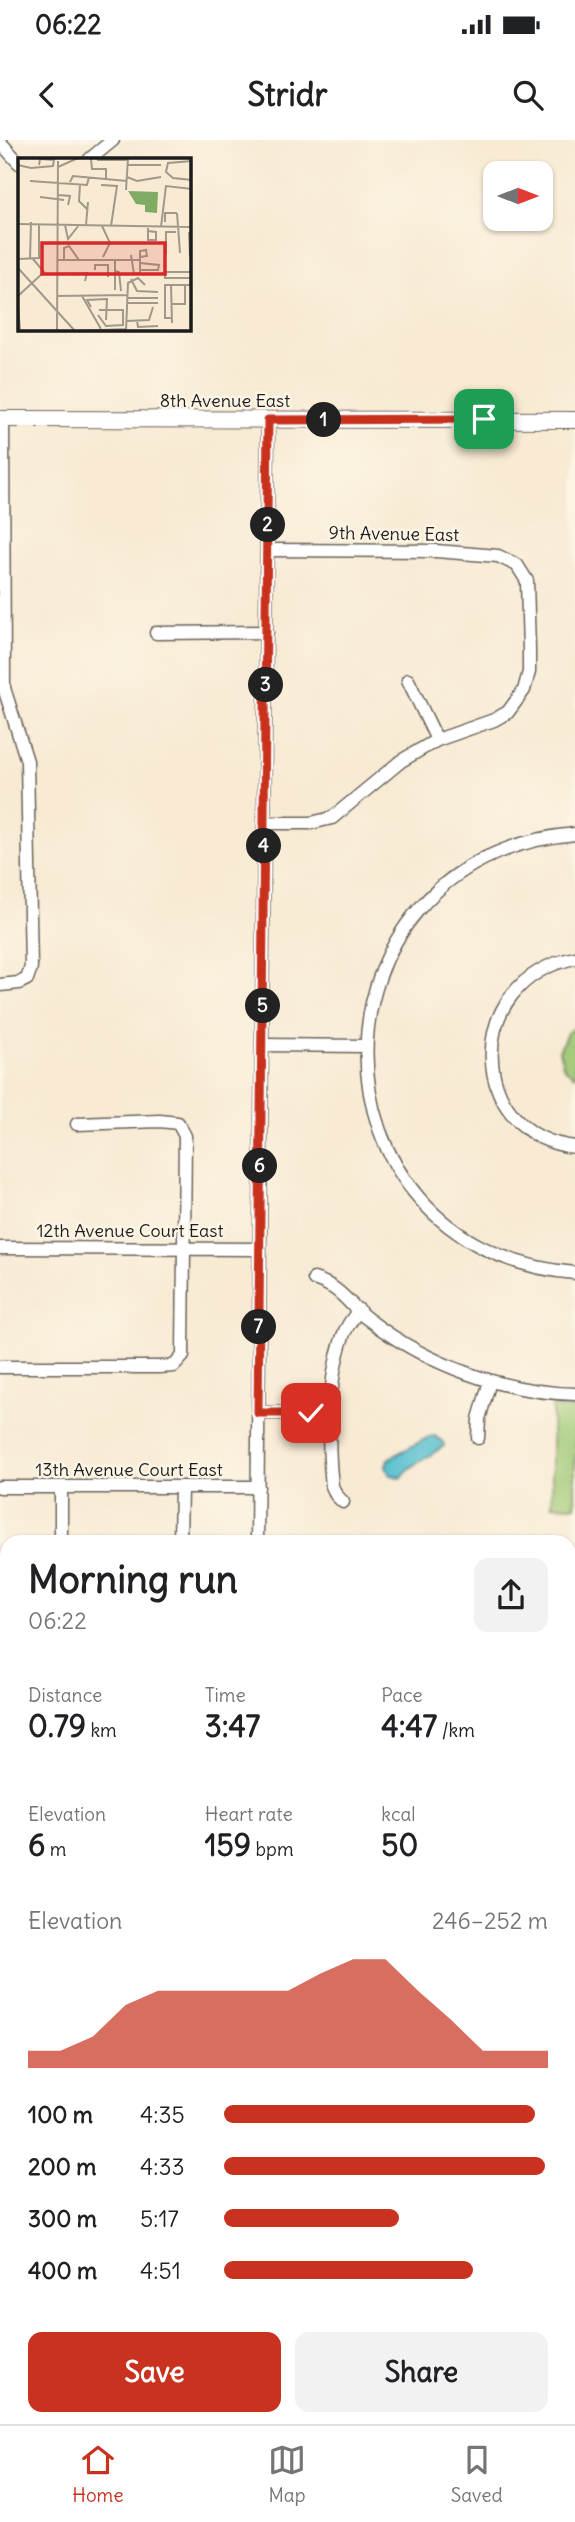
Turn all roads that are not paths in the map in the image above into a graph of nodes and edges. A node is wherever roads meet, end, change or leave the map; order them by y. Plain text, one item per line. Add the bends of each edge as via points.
1 (113, 140) edge
2 (0, 142) edge
3 (91, 158) edge
4 (18, 162) edge
5 (1, 419) edge
6 (268, 420) junction
7 (575, 420) edge
8 (268, 550) junction
9 (267, 632) junction
10 (156, 634) dead end
11 (408, 680) dead end
12 (437, 740) junction
13 (265, 823) junction
14 (575, 834) edge
15 (575, 958) edge
16 (0, 985) edge
17 (262, 1045) junction
18 (365, 1046) junction
19 (77, 1124) dead end
20 (575, 1147) edge
21 (0, 1248) edge
22 (184, 1248) junction
23 (259, 1249) junction
24 (575, 1273) edge
25 (314, 1279) dead end
26 (359, 1310) junction
27 (0, 1367) edge
28 (490, 1381) junction
29 (575, 1394) edge
30 (258, 1413) junction
31 (331, 1413) junction
32 (478, 1438) dead end
33 (0, 1487) edge
34 (258, 1487) junction
35 (61, 1488) junction
36 (181, 1488) junction
37 (344, 1502) dead end
38 (61, 1535) edge
39 (180, 1535) edge
40 (257, 1535) edge

1 - 3 street
2 - 4 street
5 - 6 street, 8th Avenue East
5 - 16 street via 4,688 27,761 31,967 27,979
6 - 7 street, 8th Avenue East
6 - 8 street
8 - 9 street
8 - 12 street, 9th Avenue East via 484,553 517,565 527,581 529,598 529,672 524,690 512,707 494,720
9 - 10 street
9 - 13 street
11 - 12 street
12 - 13 street via 378,778 332,818
13 - 17 street
14 - 18 street via 503,849 459,873 430,898 405,927 381,972
15 - 20 street via 540,970 511,994 497,1020 491,1050 500,1094 517,1118 541,1137
17 - 18 street
17 - 23 street
18 - 24 street via 377,1125 387,1150 416,1194 444,1222 477,1245 526,1266
19 - 22 street via 178,1123 185,1136
21 - 22 street, 12th Avenue Court East
22 - 23 street, 12th Avenue Court East
22 - 27 street via 183,1356 174,1366
23 - 30 street
25 - 26 street via 338,1289
26 - 28 street via 401,1342
26 - 31 street via 342,1338
28 - 29 street via 522,1390
28 - 32 street
30 - 31 street
30 - 34 street
31 - 37 street via 332,1486
33 - 35 street, 13th Avenue Court East
34 - 36 street, 13th Avenue Court East
34 - 40 street
35 - 36 street, 13th Avenue Court East
35 - 38 street
36 - 39 street

